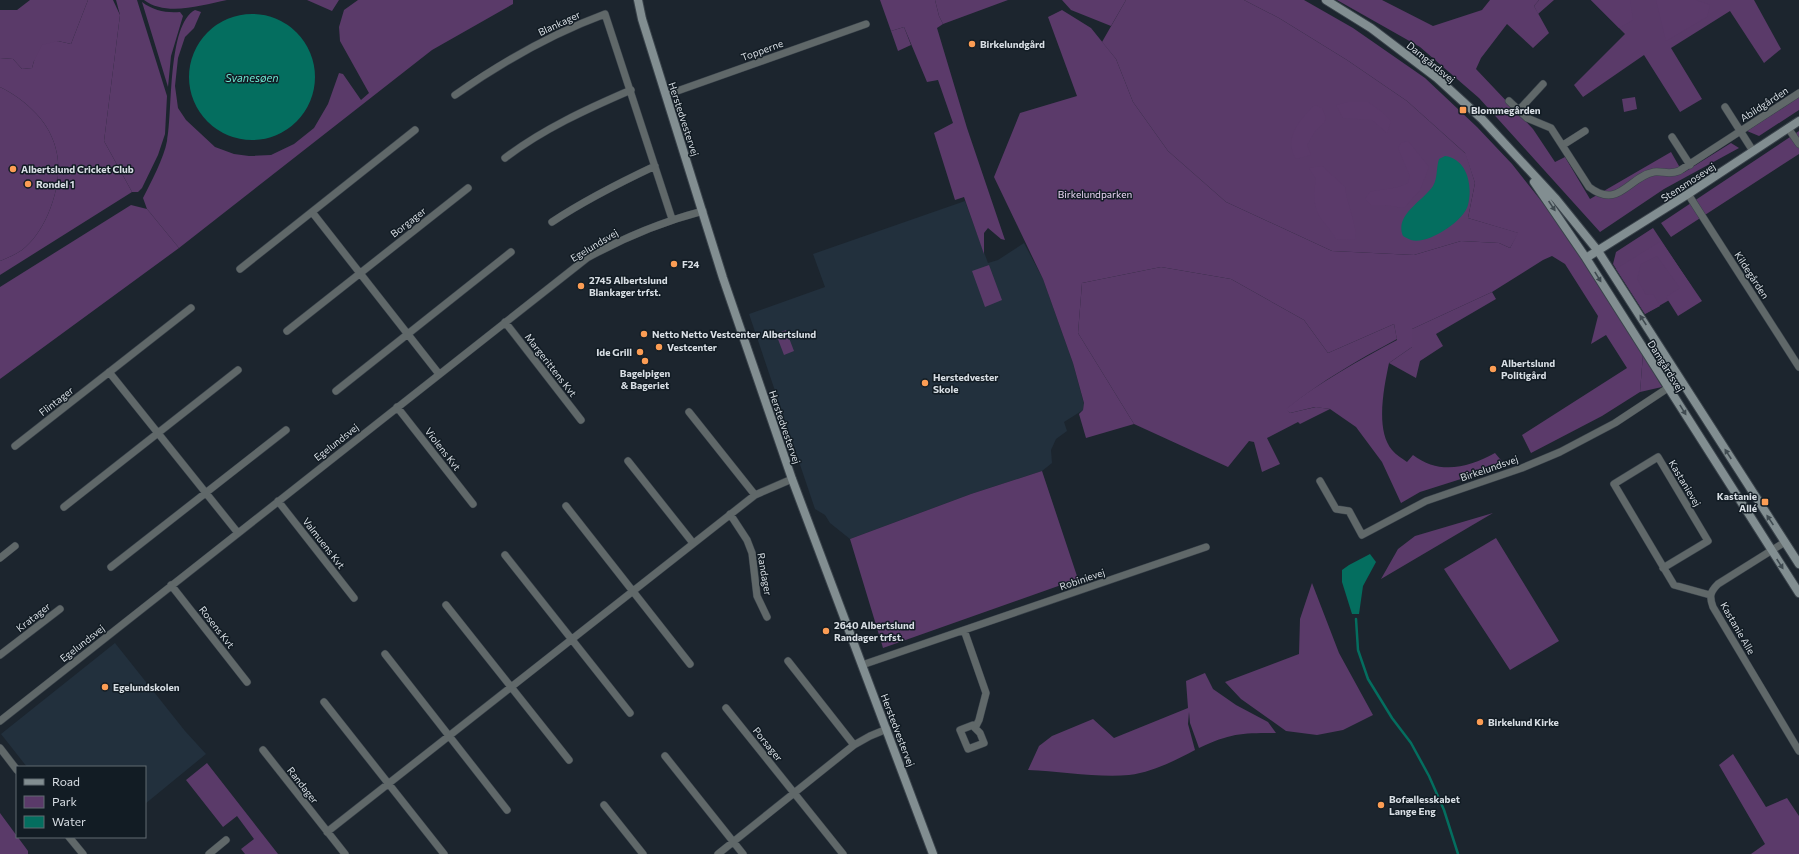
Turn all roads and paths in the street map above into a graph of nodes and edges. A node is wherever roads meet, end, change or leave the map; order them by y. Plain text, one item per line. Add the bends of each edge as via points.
1 (638, 0) edge
2 (1326, 0) edge
3 (866, 24) dead end
4 (1543, 84) dead end
5 (631, 90) junction
6 (1799, 93) edge
7 (455, 95) dead end
8 (666, 95) junction
9 (1509, 101) dead end
10 (1725, 106) dead end
11 (1519, 110) junction
12 (1799, 121) edge
13 (1788, 128) junction
14 (415, 130) dead end
15 (1585, 131) dead end
16 (1740, 131) junction
17 (1672, 136) dead end
18 (1798, 142) edge
19 (1563, 146) junction
20 (1513, 151) junction
21 (1753, 151) junction
22 (505, 158) dead end
23 (1690, 165) junction
24 (656, 166) junction
25 (468, 188) dead end
26 (1688, 194) junction
27 (703, 211) junction
28 (312, 212) junction
29 (672, 218) junction
30 (552, 222) dead end
31 (1598, 251) junction
32 (511, 252) dead end
33 (1586, 258) junction
34 (240, 269) dead end
35 (360, 273) junction
36 (191, 308) dead end
37 (505, 322) junction
38 (287, 331) dead end
39 (408, 334) junction
40 (1799, 367) edge
41 (238, 370) dead end
42 (109, 372) junction
43 (439, 374) junction
44 (1680, 380) junction
45 (1669, 388) junction
46 (336, 390) dead end
47 (397, 407) junction
48 (690, 412) dead end
49 (581, 420) dead end
50 (286, 430) dead end
51 (157, 433) junction
52 (15, 446) dead end
53 (628, 461) dead end
54 (792, 479) junction
55 (1320, 481) dead end
56 (205, 494) junction
57 (755, 495) junction
58 (278, 501) junction
59 (473, 504) dead end
60 (566, 506) dead end
61 (64, 507) dead end
62 (730, 514) junction
63 (238, 533) junction
64 (1785, 542) junction
65 (693, 543) junction
66 (15, 546) dead end
67 (1206, 547) dead end
68 (1771, 550) junction
69 (505, 555) dead end
70 (0, 558) edge
71 (1799, 564) edge
72 (111, 568) dead end
73 (1663, 568) junction
74 (171, 585) junction
75 (633, 591) junction
76 (1799, 593) edge
77 (1710, 595) junction
78 (354, 598) dead end
79 (446, 605) dead end
80 (60, 609) dead end
81 (768, 617) dead end
82 (964, 630) junction
83 (572, 639) junction
84 (385, 654) dead end
85 (0, 656) edge
86 (788, 661) dead end
87 (690, 664) dead end
88 (862, 665) junction
89 (247, 682) dead end
90 (511, 687) junction
91 (324, 702) dead end
92 (726, 708) dead end
93 (630, 712) dead end
94 (0, 721) edge
95 (975, 728) dead end
96 (887, 729) junction
97 (449, 735) junction
98 (854, 745) junction
99 (0, 748) edge
100 (263, 750) dead end
101 (1799, 751) edge
102 (665, 756) dead end
103 (569, 760) dead end
104 (16, 769) edge
105 (388, 784) junction
106 (795, 793) junction
107 (604, 805) dead end
108 (507, 810) dead end
109 (327, 832) junction
110 (70, 838) edge
111 (226, 840) dead end
112 (733, 842) junction
113 (82, 853) edge
114 (209, 854) edge
115 (345, 854) edge
116 (444, 854) edge
117 (643, 854) edge
118 (718, 854) edge
119 (742, 854) edge
120 (843, 854) edge
121 (933, 854) edge

1 - 8 street, Herstedvestervej
2 - 20 street, Damgårdsvej via 1371,28 1437,78
3 - 8 street, Topperne
4 - 11 street
5 - 7 street, Blankager via 605,14 530,48 494,68
5 - 22 street via 570,118
5 - 24 street, Blankager
6 - 16 street, Abildgården
8 - 27 street, Herstedvestervej
9 - 11 street
10 - 16 street, Abildgården
11 - 19 street via 1527,118 1551,128
12 - 13 street, Stensmosevej
13 - 18 street
13 - 21 street, Stensmosevej
14 - 28 street
15 - 19 street
16 - 21 street, Abildgården
16 - 23 street
17 - 23 street
19 - 23 street via 1589,187 1606,195 1616,194 1655,172 1671,174
20 - 31 street, Damgårdsvej
20 -> 33 street, Damgårdsvej
21 - 26 street, Stensmosevej
24 - 29 street, Blankager
24 - 30 street via 616,184
25 - 35 street, Borgager
26 - 31 street, Stensmosevej
26 - 40 street, Kildegården
27 - 29 street, Egelundsvej
27 - 54 street, Herstedvestervej via 723,278
28 - 34 street
28 - 35 street
29 - 37 street, Egelundsvej via 587,258
31 - 33 street, Stensmosevej
44 -> 31 street, Damgårdsvej
32 - 39 street
33 -> 45 street, Damgårdsvej
35 - 38 street, Borgager
35 - 39 street
36 - 42 street, Flintager
37 - 43 street, Egelundsvej
37 - 49 street, Margerittens Kvt
39 - 43 street
39 - 46 street
41 - 51 street
42 - 51 street
42 - 52 street, Flintager
43 - 47 street, Egelundsvej
44 - 45 street, Birkelundsvej
64 -> 44 street, Damgårdsvej
45 - 55 street, Birkelundsvej via 1614,423 1560,452 1426,500 1362,534 1348,511 1336,509
45 -> 68 street, Damgårdsvej
47 - 58 street, Egelundsvej
47 - 59 street, Violens Kvt
48 - 57 street
50 - 56 street
51 - 56 street
51 - 61 street
53 - 65 street
54 - 57 street
54 - 88 street, Herstedvestervej
56 - 63 street
56 - 72 street
57 - 62 street
58 - 63 street, Egelundsvej
58 - 78 street, Valmuens Kvt
60 - 75 street
62 - 65 street
62 - 81 street, Randager via 748,540 757,596
63 - 74 street, Egelundsvej
64 - 68 street, Kastanie Alle
64 - 71 street, Damgårdsvej
65 - 75 street
66 - 70 street
67 - 82 street, Robinievej
68 -> 76 street, Damgårdsvej
68 - 77 street, Kastanie Alle via 1718,584
69 - 83 street
73 - 73 street, Kastanievej via 1614,484 1658,457 1708,542
73 - 77 street, Kastanievej via 1674,585
74 - 89 street, Rosens Kvt
74 - 94 street, Egelundsvej
75 - 83 street
75 - 87 street
77 - 101 street, Kastanie Alle via 1713,607
79 - 90 street
80 - 85 street, Kratager
82 - 88 street, Robinievej
82 - 95 street via 986,693
83 - 90 street
83 - 93 street
84 - 97 street
86 - 98 street
88 - 96 street, Herstedvestervej
90 - 97 street
90 - 103 street
91 - 105 street
92 - 106 street, Porsager
96 - 98 street
96 - 121 street, Herstedvestervej
97 - 105 street
97 - 108 street
98 - 106 street
99 - 104 street
100 - 109 street, Randager
102 - 112 street
105 - 109 street
105 - 116 street
106 - 112 street
106 - 120 street, Porsager
107 - 117 street
109 - 115 street, Randager
110 - 113 street
111 - 114 street
112 - 118 street
112 - 119 street

